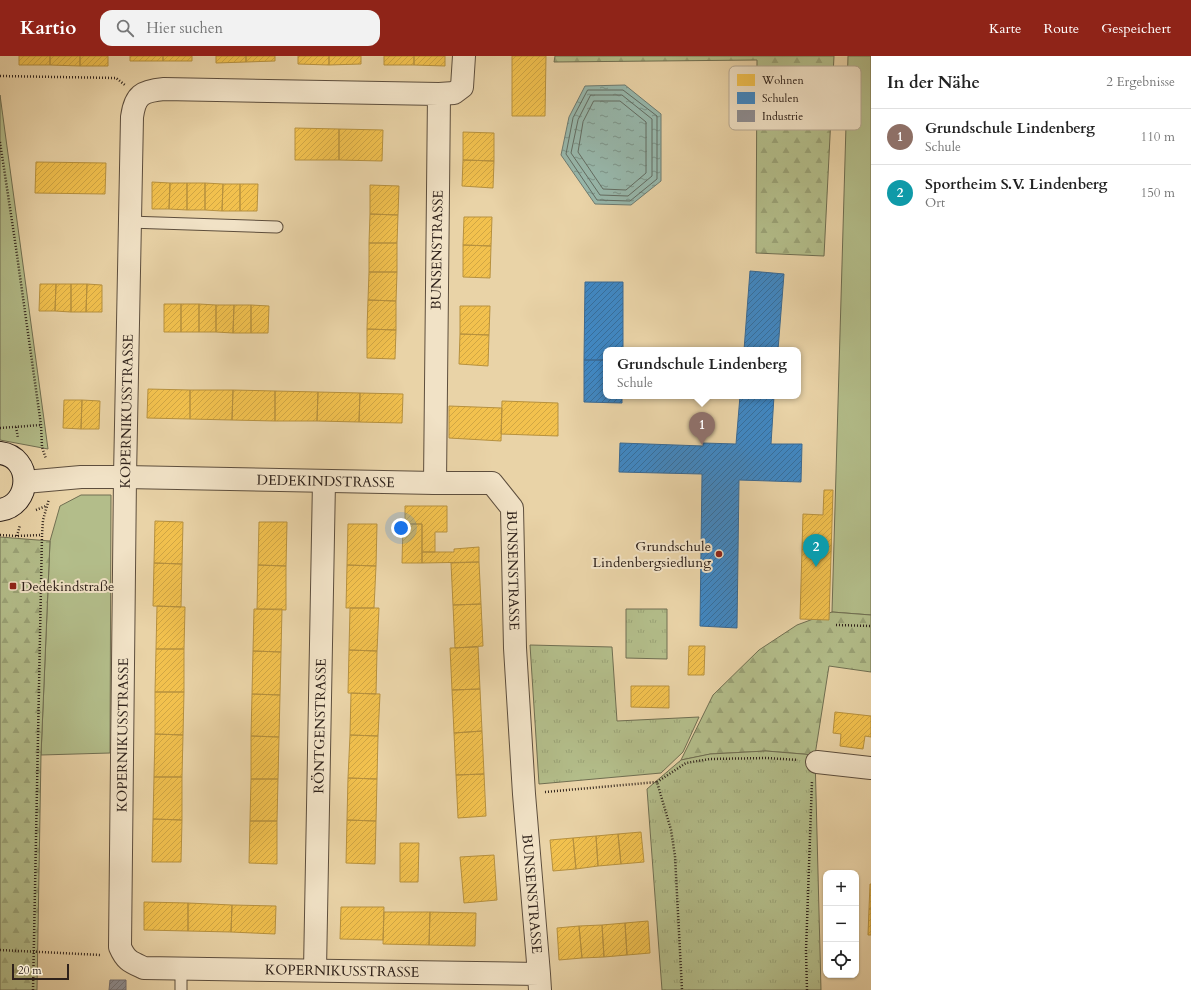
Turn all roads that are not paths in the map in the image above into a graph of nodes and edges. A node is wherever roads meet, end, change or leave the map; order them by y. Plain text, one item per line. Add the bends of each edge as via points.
1 (464, 56) edge
2 (439, 94) junction
3 (129, 222) junction
4 (278, 227) dead end
5 (0, 453) edge
6 (125, 477) junction
7 (324, 481) junction
8 (25, 482) junction
9 (435, 483) junction
10 (0, 510) edge
11 (817, 762) road end
12 (871, 768) edge
13 (315, 970) junction
14 (181, 979) edge
15 (540, 982) edge

1 - 2 street via 462,87 454,93
2 - 3 street, KOPERNIKUSSTRASSE via 164,89 150,91 139,96 132,117
2 - 9 street, BUNSENSTRASSE
3 - 4 lane
3 - 6 street, KOPERNIKUSSTRASSE
5 - 8 street via 19,464
6 - 7 street, DEDEKINDSTRASSE
6 - 8 street, DEDEKINDSTRASSE
6 - 14 street, KOPERNIKUSSTRASSE via 120,947 130,962
7 - 9 street, DEDEKINDSTRASSE
7 - 13 street, RÖNTGENSTRASSE
8 - 10 street via 23,493 16,503
9 - 15 street, BUNSENSTRASSE via 492,483 512,508 515,648
11 - 12 street
13 - 14 street, KOPERNIKUSSTRASSE
13 - 15 street, KOPERNIKUSSTRASSE

